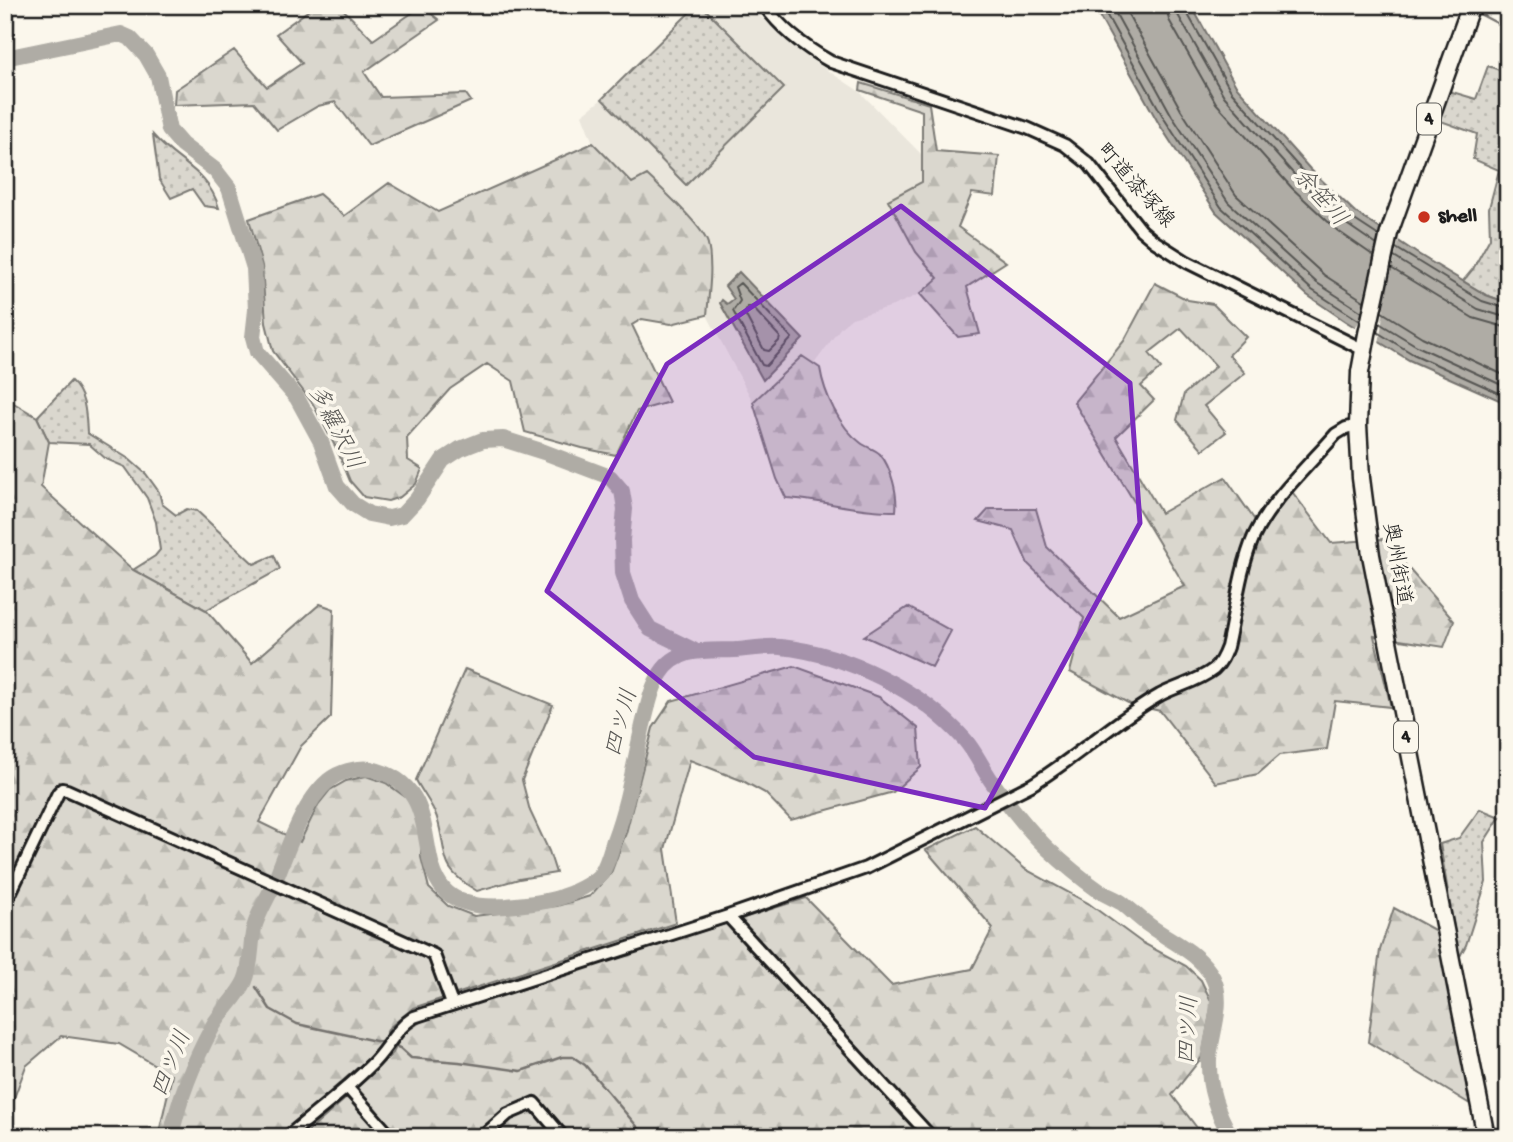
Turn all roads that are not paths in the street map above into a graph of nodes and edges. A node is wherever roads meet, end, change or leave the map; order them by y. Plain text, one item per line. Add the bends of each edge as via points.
1 (764, 5) edge
2 (1471, 5) edge
3 (1365, 342) junction
4 (1358, 425) junction
5 (7, 898) edge
6 (728, 916) junction
7 (452, 1004) junction
8 (347, 1087) junction
9 (287, 1137) edge
10 (390, 1137) edge
11 (482, 1137) edge
12 (563, 1137) edge
13 (931, 1137) edge
14 (1486, 1137) edge

1 - 3 street, 町道漆塚線 via 776,21 831,62 1065,145 1089,163 1153,242 1187,262
2 - 3 highway, 奥州街道 / 4 via 1389,233
3 - 4 highway, 奥州街道 / 4
4 - 6 street via 1336,434 1255,534 1223,659 1213,670 1161,695 1051,773 980,811 866,868
4 - 14 highway, 奥州街道 / 4 via 1371,555
5 - 7 street via 62,789 434,955
6 - 7 street
6 - 13 street
7 - 8 street via 405,1023 384,1052
8 - 9 street
8 - 10 street
11 - 12 street via 508,1114 534,1102

